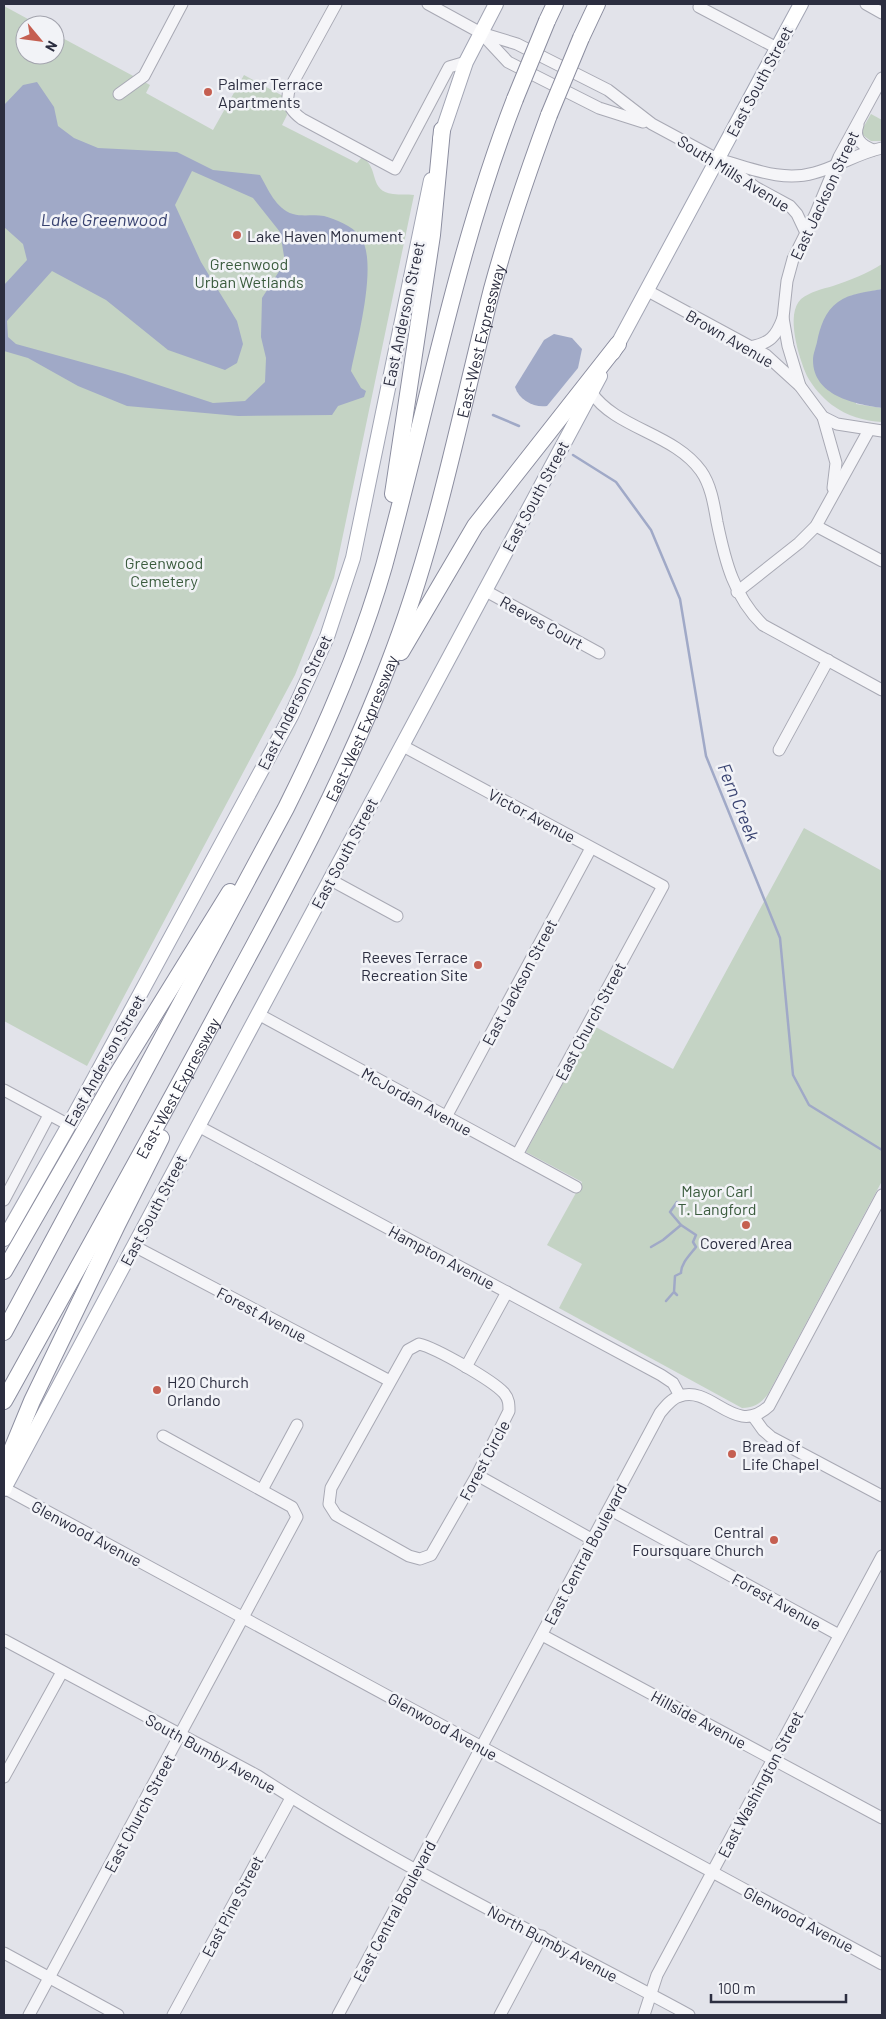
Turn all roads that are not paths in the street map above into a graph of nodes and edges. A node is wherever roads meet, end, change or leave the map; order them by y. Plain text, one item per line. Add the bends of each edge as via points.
1 (182, 4) edge
2 (336, 4) edge
3 (428, 4) edge
4 (496, 4) edge
5 (555, 4) edge
6 (597, 4) edge
7 (801, 4) edge
8 (866, 4) edge
9 (699, 7) dead end
10 (882, 13) edge
11 (481, 33) junction
12 (777, 48) junction
13 (466, 62) junction
14 (882, 78) edge
15 (119, 94) dead end
16 (860, 118) junction
17 (652, 124) junction
18 (442, 130) junction
19 (878, 149) edge
20 (717, 159) junction
21 (836, 165) junction
22 (806, 233) junction
23 (646, 290) junction
24 (784, 318) junction
25 (618, 344) junction
26 (750, 347) junction
27 (800, 386) junction
28 (591, 392) junction
29 (823, 417) junction
30 (869, 430) junction
31 (882, 432) edge
32 (830, 500) junction
33 (816, 526) junction
34 (882, 561) edge
35 (384, 566) junction
36 (484, 590) junction
37 (737, 592) junction
38 (599, 653) dead end
39 (828, 660) junction
40 (882, 690) edge
41 (377, 693) junction
42 (401, 744) junction
43 (779, 750) dead end
44 (314, 753) junction
45 (591, 848) junction
46 (329, 880) junction
47 (663, 886) joint
48 (397, 916) dead end
49 (258, 1014) junction
50 (4, 1090) edge
51 (176, 1090) junction
52 (50, 1115) junction
53 (446, 1117) junction
54 (69, 1125) junction
55 (198, 1126) junction
56 (517, 1155) junction
57 (576, 1187) dead end
58 (882, 1195) edge
59 (4, 1200) edge
60 (879, 1210) edge
61 (4, 1239) edge
62 (134, 1246) junction
63 (4, 1271) edge
64 (507, 1292) junction
65 (4, 1332) edge
66 (466, 1367) junction
67 (390, 1381) junction
68 (680, 1396) junction
69 (4, 1401) edge
70 (753, 1416) junction
71 (297, 1425) dead end
72 (163, 1436) dead end
73 (477, 1475) junction
74 (4, 1489) edge
75 (262, 1490) junction
76 (882, 1496) edge
77 (609, 1509) junction
78 (593, 1540) junction
79 (882, 1556) edge
80 (244, 1618) junction
81 (542, 1635) junction
82 (839, 1635) junction
83 (4, 1640) edge
84 (62, 1672) junction
85 (181, 1735) junction
86 (482, 1747) junction
87 (773, 1759) junction
88 (4, 1778) edge
89 (291, 1798) junction
90 (882, 1818) edge
91 (416, 1871) junction
92 (712, 1873) junction
93 (542, 1936) junction
94 (4, 1953) edge
95 (882, 1964) edge
96 (49, 1977) junction
97 (651, 1994) junction
98 (29, 2015) edge
99 (118, 2015) edge
100 (173, 2015) edge
101 (338, 2015) edge
102 (500, 2015) edge
103 (644, 2015) edge
104 (689, 2015) edge

1 - 15 street via 144,76
2 - 13 street via 290,88 290,108 302,119 395,169 449,66
3 - 11 street, South Mills Avenue
4 - 11 main road, East Anderson Street
5 - 35 highway, East-West Expressway, bridge via 495,149 460,261
6 - 41 highway, East-West Expressway, bridge via 549,115 517,205 424,560
7 - 12 main road, East South Street
8 - 10 street
9 - 12 street
11 - 13 main road, East Anderson Street
11 - 17 street, South Mills Avenue via 517,44 608,90
11 - 17 street, South Mills Avenue via 508,62 599,108
12 - 20 main road, East South Street
13 - 18 main road, East Anderson Street
14 - 16 street, East Jackson Street
16 - 19 street via 857,137 864,146
16 - 21 street, East Jackson Street
17 - 20 street, South Mills Avenue
18 - 35 highway via 432,235
18 - 54 main road, East Anderson Street via 358,538 334,619 291,716
19 - 21 street
20 - 21 street via 782,176 814,173
20 - 22 street, South Mills Avenue via 755,187 790,206
20 - 23 main road, East South Street
21 - 22 street, East Jackson Street
22 - 24 street, East Jackson Street via 793,259 787,281
23 - 25 main road, East South Street
23 - 26 street, Brown Avenue
24 - 26 street, East Jackson Street via 772,340
24 - 27 street, East Jackson Street via 788,346
25 - 28 main road, East South Street
25 - 41 highway via 475,526
26 - 27 street, Brown Avenue via 766,355
27 - 29 street, Brown Avenue
28 - 36 main road, East South Street
28 - 37 street via 604,407 679,449 703,474 713,499 730,575
29 - 30 street via 837,424
29 - 32 street via 836,463
30 - 31 street
30 - 32 street
32 - 33 street
33 - 34 street
33 - 37 street
35 - 44 highway, East-West Expressway via 360,639
36 - 38 street, Reeves Court
36 - 42 main road, East South Street
37 - 39 street via 763,625
39 - 40 street
39 - 43 street
41 - 51 highway, East-West Expressway via 323,815
42 - 45 street, Victor Avenue
42 - 46 main road, East South Street
44 - 63 highway via 115,1078
44 - 65 highway, East-West Expressway
45 - 47 street, Victor Avenue
45 - 53 street, East Jackson Street
46 - 48 street
46 - 49 main road, East South Street
47 - 56 street, East Church Street
49 - 53 street, McJordan Avenue
49 - 55 main road, East South Street
50 - 52 street
51 - 69 highway, East-West Expressway
51 - 74 highway via 165,1132 32,1401 6,1464
52 - 54 street
52 - 59 street
53 - 56 street, McJordan Avenue
54 - 61 main road, East Anderson Street
55 - 62 main road, East South Street
55 - 64 street, Hampton Avenue
56 - 57 street, McJordan Avenue
58 - 60 street
60 - 70 street via 769,1406
62 - 67 street, Forest Avenue
62 - 74 main road, East South Street
64 - 66 street
64 - 68 street, Hampton Avenue via 661,1375 674,1384
66 - 67 street, Forest Circle via 431,1347 419,1344 408,1350
66 - 73 street, Forest Circle via 504,1392 509,1400 509,1411
67 - 73 street, Forest Circle via 331,1488 329,1504 336,1515 420,1559 431,1555
68 - 70 street via 704,1399 743,1417
68 - 77 street, East Central Boulevard via 660,1413
70 - 76 street via 771,1437
71 - 75 street
72 - 75 street
73 - 78 street
74 - 80 street, Glenwood Avenue
75 - 80 street, East Church Street via 292,1507 297,1517
77 - 78 street, East Central Boulevard
77 - 82 street, Forest Avenue
78 - 81 street, East Central Boulevard
79 - 82 street, East Washington Street
80 - 85 street, East Church Street
80 - 86 street, Glenwood Avenue
81 - 86 street, East Central Boulevard
81 - 87 street, Hillside Avenue
82 - 87 street, East Washington Street
83 - 84 street, South Bumby Avenue
84 - 85 street, South Bumby Avenue
84 - 88 street
85 - 89 street, South Bumby Avenue via 258,1776
85 - 96 street, East Church Street
86 - 91 street, East Central Boulevard
86 - 92 street, Glenwood Avenue
87 - 90 street, Hillside Avenue
87 - 92 street, East Washington Street
89 - 91 street, South Bumby Avenue
89 - 100 street, East Pine Street
91 - 93 street, North Bumby Avenue
91 - 101 street, East Central Boulevard
92 - 95 street, Glenwood Avenue
92 - 97 street, East Washington Street via 657,1975
93 - 97 street, North Bumby Avenue
93 - 102 street
94 - 96 street
96 - 98 street, East Church Street
96 - 99 street
97 - 103 street, East Washington Street
97 - 104 street, North Bumby Avenue

